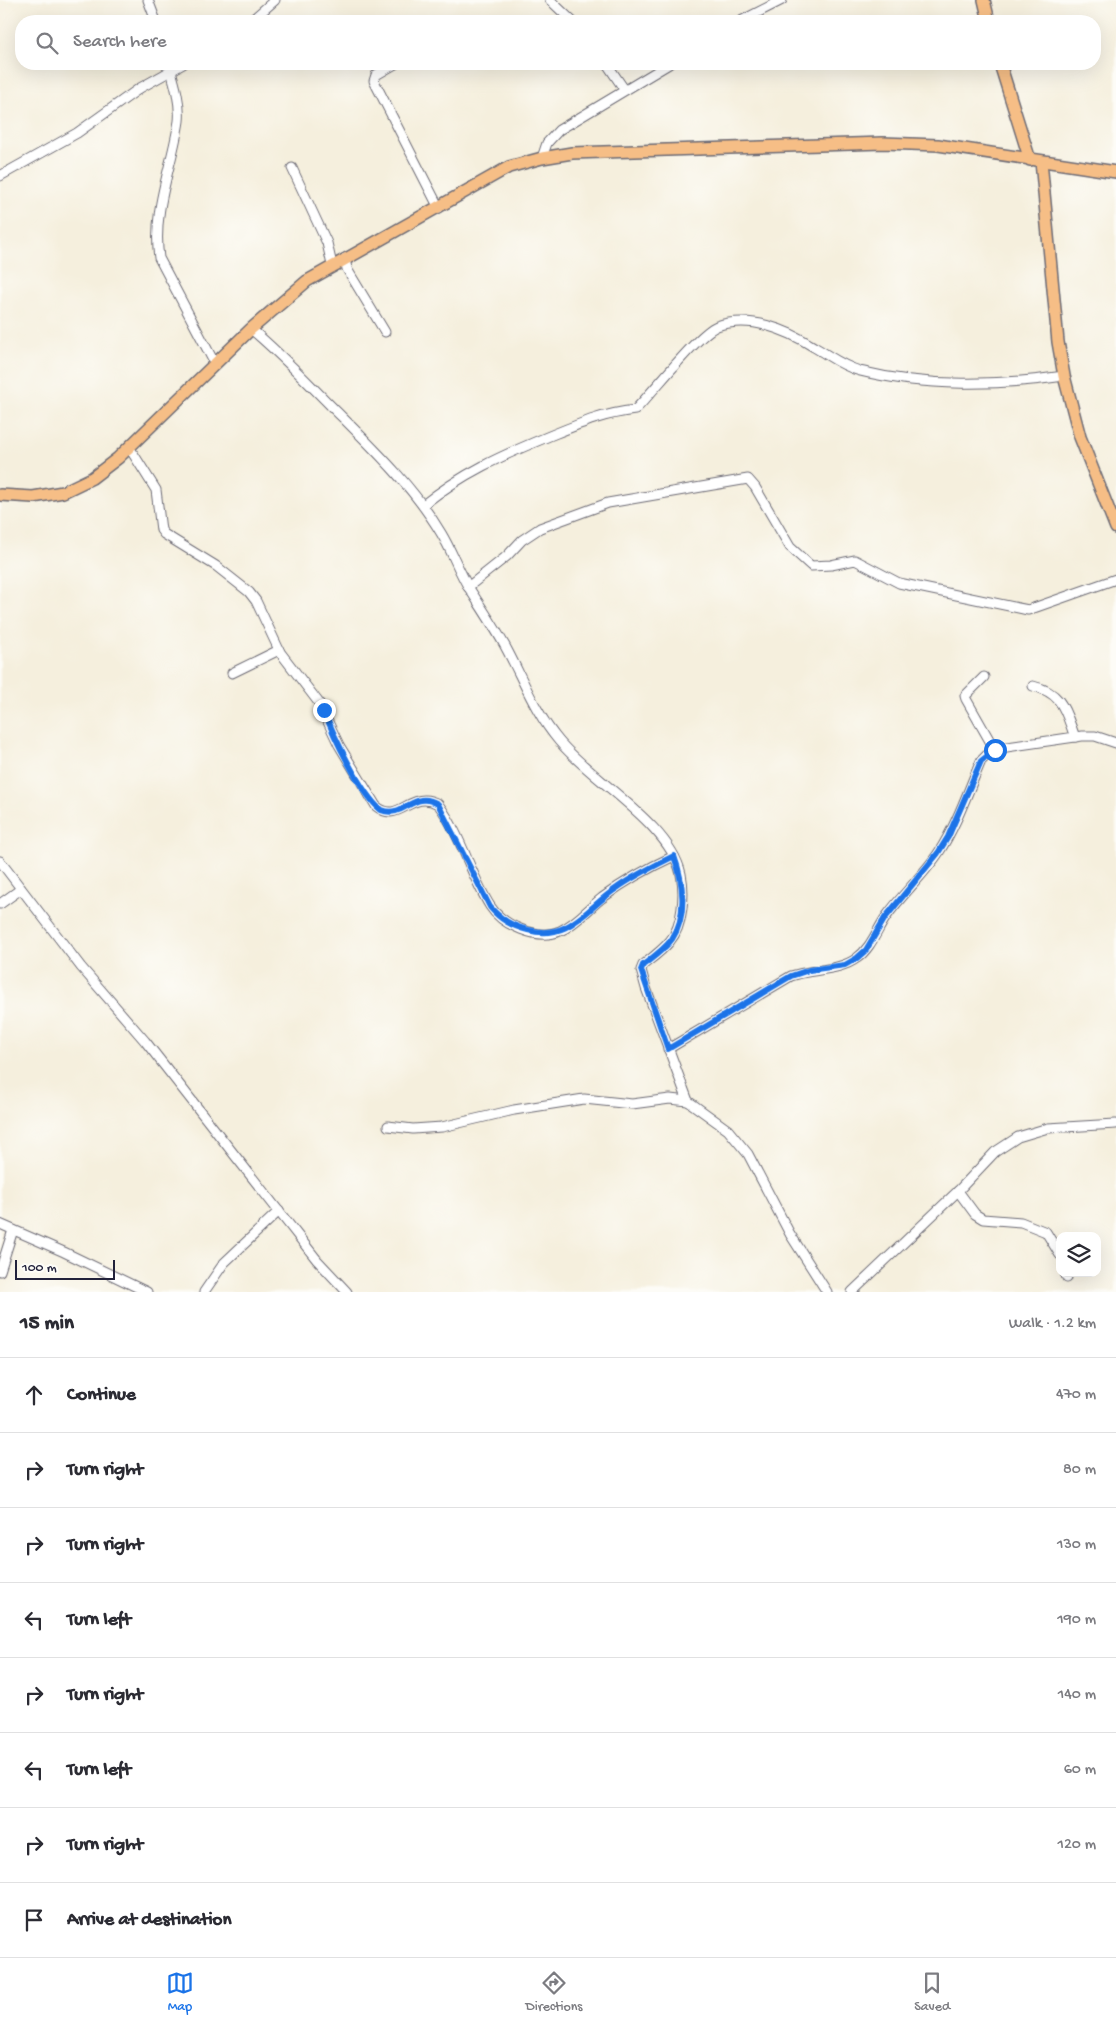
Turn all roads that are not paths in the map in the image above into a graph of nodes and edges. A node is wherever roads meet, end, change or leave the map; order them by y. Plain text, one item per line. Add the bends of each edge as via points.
1 (148, 0) edge
2 (275, 0) edge
3 (550, 0) edge
4 (782, 0) edge
5 (984, 0) edge
6 (154, 15) edge
7 (258, 15) edge
8 (566, 15) edge
9 (753, 15) edge
10 (988, 15) edge
11 (166, 70) edge
12 (171, 70) edge
13 (385, 70) edge
14 (611, 70) edge
15 (659, 70) edge
16 (1002, 70) edge
17 (624, 90) junction
18 (542, 158) junction
19 (1036, 160) junction
20 (292, 168) dead end
21 (1116, 172) edge
22 (0, 176) edge
23 (439, 208) junction
24 (345, 258) junction
25 (332, 265) junction
26 (251, 329) junction
27 (385, 332) dead end
28 (214, 364) junction
29 (1064, 376) junction
30 (129, 447) junction
31 (0, 495) edge
32 (423, 505) junction
33 (1116, 528) edge
34 (1116, 578) edge
35 (468, 587) junction
36 (279, 650) junction
37 (232, 672) dead end
38 (984, 677) dead end
39 (1033, 686) dead end
40 (1075, 736) junction
41 (1116, 743) edge
42 (995, 750) junction
43 (674, 856) junction
44 (0, 861) edge
45 (21, 889) junction
46 (0, 904) edge
47 (668, 1049) junction
48 (688, 1101) junction
49 (1116, 1124) edge
50 (388, 1126) dead end
51 (958, 1191) junction
52 (279, 1211) junction
53 (0, 1224) edge
54 (13, 1230) junction
55 (1056, 1248) edge
56 (0, 1270) edge
57 (147, 1292) edge
58 (204, 1292) edge
59 (347, 1292) edge
60 (827, 1292) edge
61 (852, 1292) edge

1 - 6 street
2 - 7 street
3 - 8 street
4 - 9 street
5 - 10 main road
11 - 22 street via 78,133
12 - 28 street via 179,120 160,203 157,245 159,258
13 - 23 street via 376,75 374,81
14 - 17 street
15 - 17 street
16 - 19 main road
17 - 18 street via 559,130 547,143
18 - 19 main road via 582,153 883,143 938,145
18 - 23 main road via 510,167
19 - 21 main road
19 - 29 main road
20 - 25 street via 327,243
23 - 24 main road
24 - 25 main road
24 - 27 street via 347,269
25 - 26 main road via 307,281
26 - 28 main road
26 - 32 street via 357,432
28 - 30 main road
29 - 32 street via 1032,381 954,383 862,371 834,361 781,330 744,322 731,323 715,327 702,337 635,410 606,413 496,457 445,487
29 - 33 main road via 1080,437
30 - 31 main road via 92,478 63,492 33,497
30 - 36 street via 156,490 159,522 164,534 216,566 249,592
32 - 35 street
34 - 35 street via 1028,610 900,583 856,560 811,566 790,547 748,479 616,501 540,528
35 - 43 street via 505,646 550,730 565,748 650,824
36 - 37 street
36 - 43 street via 324,710 339,745 376,806 392,812 418,799 425,798 438,804 490,907 511,925 536,932 559,932 616,888
38 - 42 street via 965,696
39 - 40 street via 1054,693
40 - 41 street via 1095,736
40 - 42 street
42 - 47 street via 981,761 938,853 885,918 866,950 845,965 791,976
43 - 47 street via 681,875 679,923 672,939 641,970
44 - 45 street
45 - 46 street
45 - 52 street
47 - 48 street
48 - 50 street via 632,1104 584,1099 442,1126 413,1129
48 - 60 street via 728,1130 748,1154 790,1234
49 - 51 street via 1048,1128 1018,1137 995,1152
51 - 55 street via 975,1214 983,1219 1021,1222 1046,1232
51 - 61 street
52 - 58 street via 224,1262
52 - 59 street
53 - 54 street
54 - 56 street
54 - 57 street

